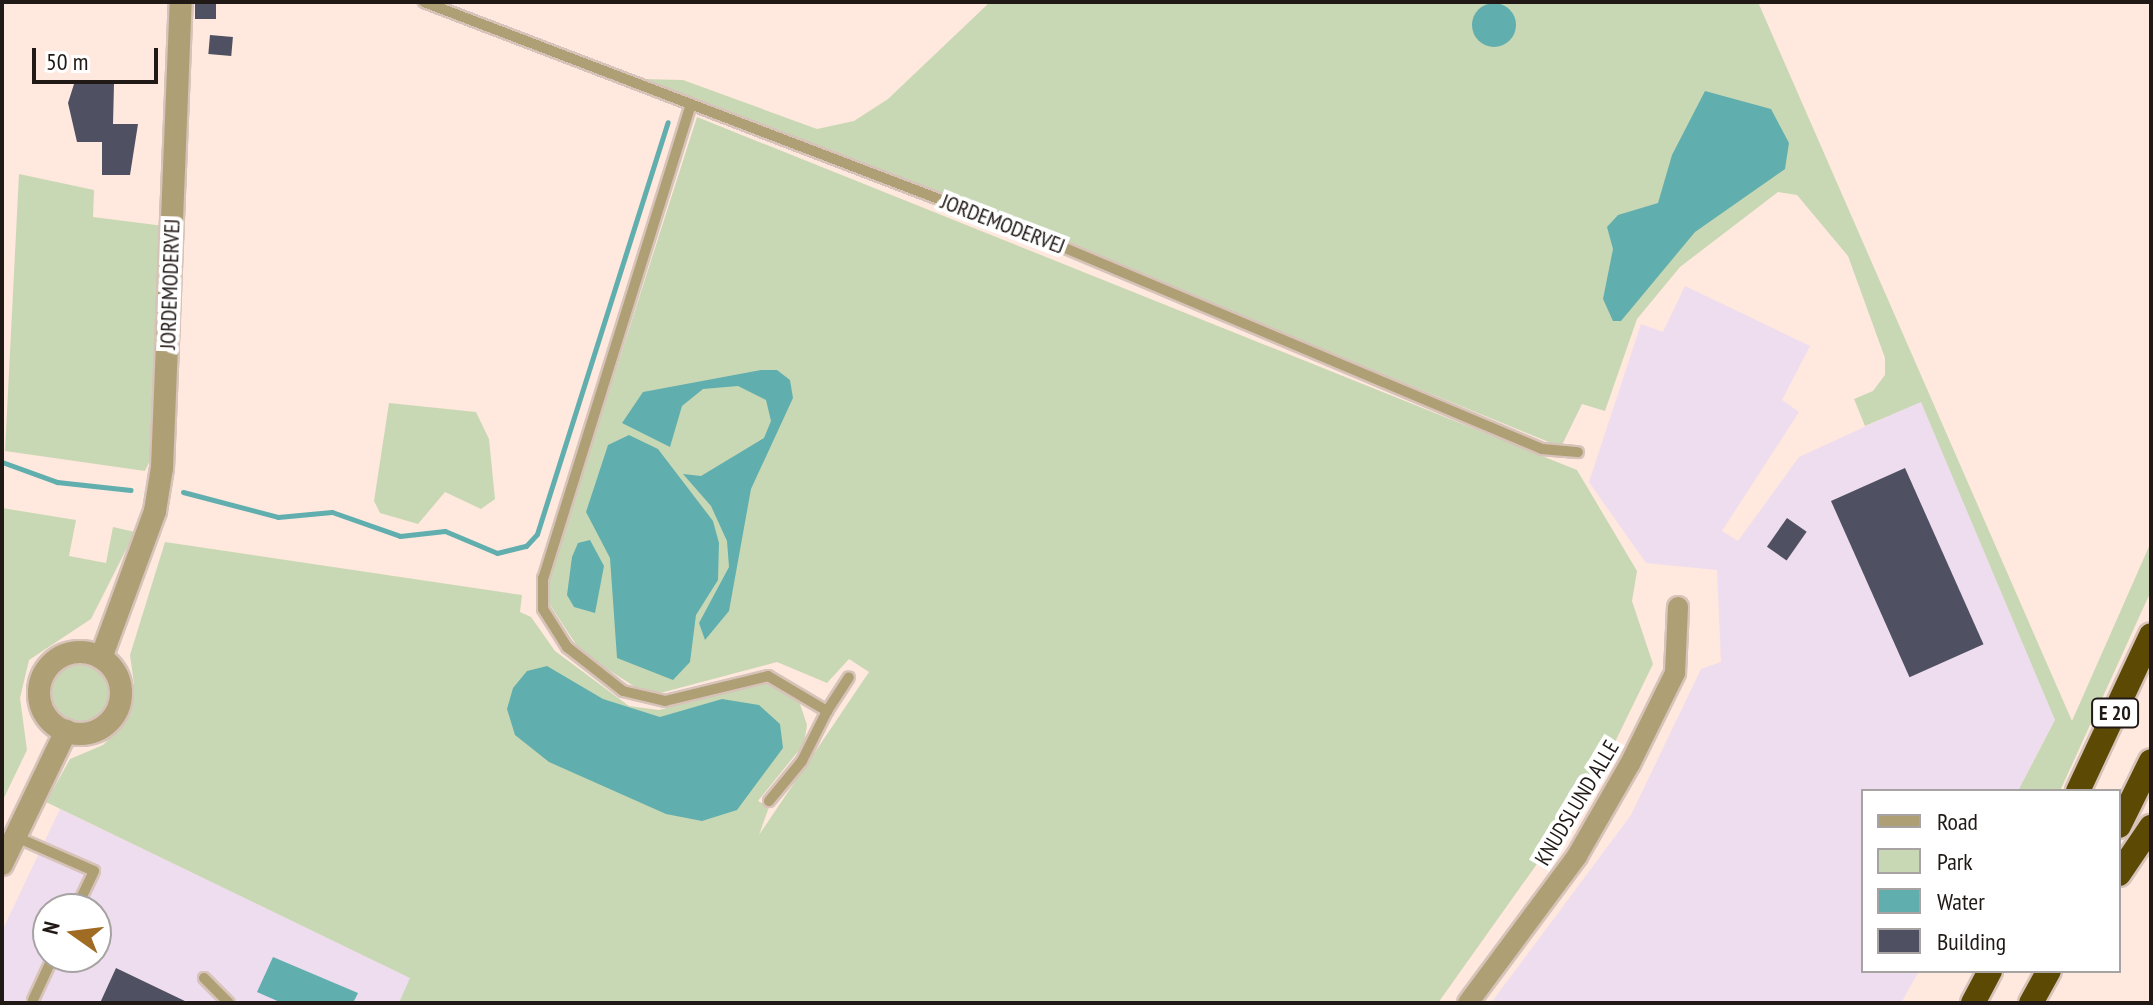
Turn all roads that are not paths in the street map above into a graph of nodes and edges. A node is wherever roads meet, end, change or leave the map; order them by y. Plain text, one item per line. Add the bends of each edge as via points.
1 (181, 2) edge
2 (424, 2) edge
3 (691, 104) junction
4 (1578, 452) dead end
5 (1678, 607) dead end
6 (2151, 635) edge
7 (95, 655) junction
8 (849, 677) dead end
9 (827, 711) junction
10 (62, 729) junction
11 (2151, 761) edge
12 (2079, 789) edge
13 (769, 801) dead end
14 (2121, 822) edge
15 (2151, 827) edge
16 (14, 836) junction
17 (2, 864) edge
18 (2121, 871) edge
19 (84, 893) edge
20 (46, 973) edge
21 (1989, 973) edge
22 (2048, 973) edge
23 (2063, 973) edge
24 (204, 978) dead end
25 (33, 1000) dead end
26 (229, 1003) edge
27 (1468, 1003) edge
28 (1973, 1003) edge
29 (2031, 1003) edge
30 (2048, 1003) edge

1 - 7 street, JORDEMODERVEJ via 162,468 137,563
2 - 3 lane, JORDEMODERVEJ
3 - 4 lane, JORDEMODERVEJ via 1046,240 1542,449
3 - 9 lane via 543,578 543,609 567,647 634,695 665,701 768,676
5 - 27 street, KNUDSLUND ALLE via 1675,673 1630,764 1577,856
6 - 12 highway, E 20
7 - 10 street via 63,656 42,678 42,708
7 - 10 street via 119,683 116,711 95,731
8 - 9 lane
9 - 13 lane via 802,761
10 - 16 street
11 - 14 highway
15 - 18 highway
16 - 17 street
16 - 19 lane via 94,871
20 - 25 lane
21 - 28 highway
22 - 29 highway
23 - 30 highway
24 - 26 lane

